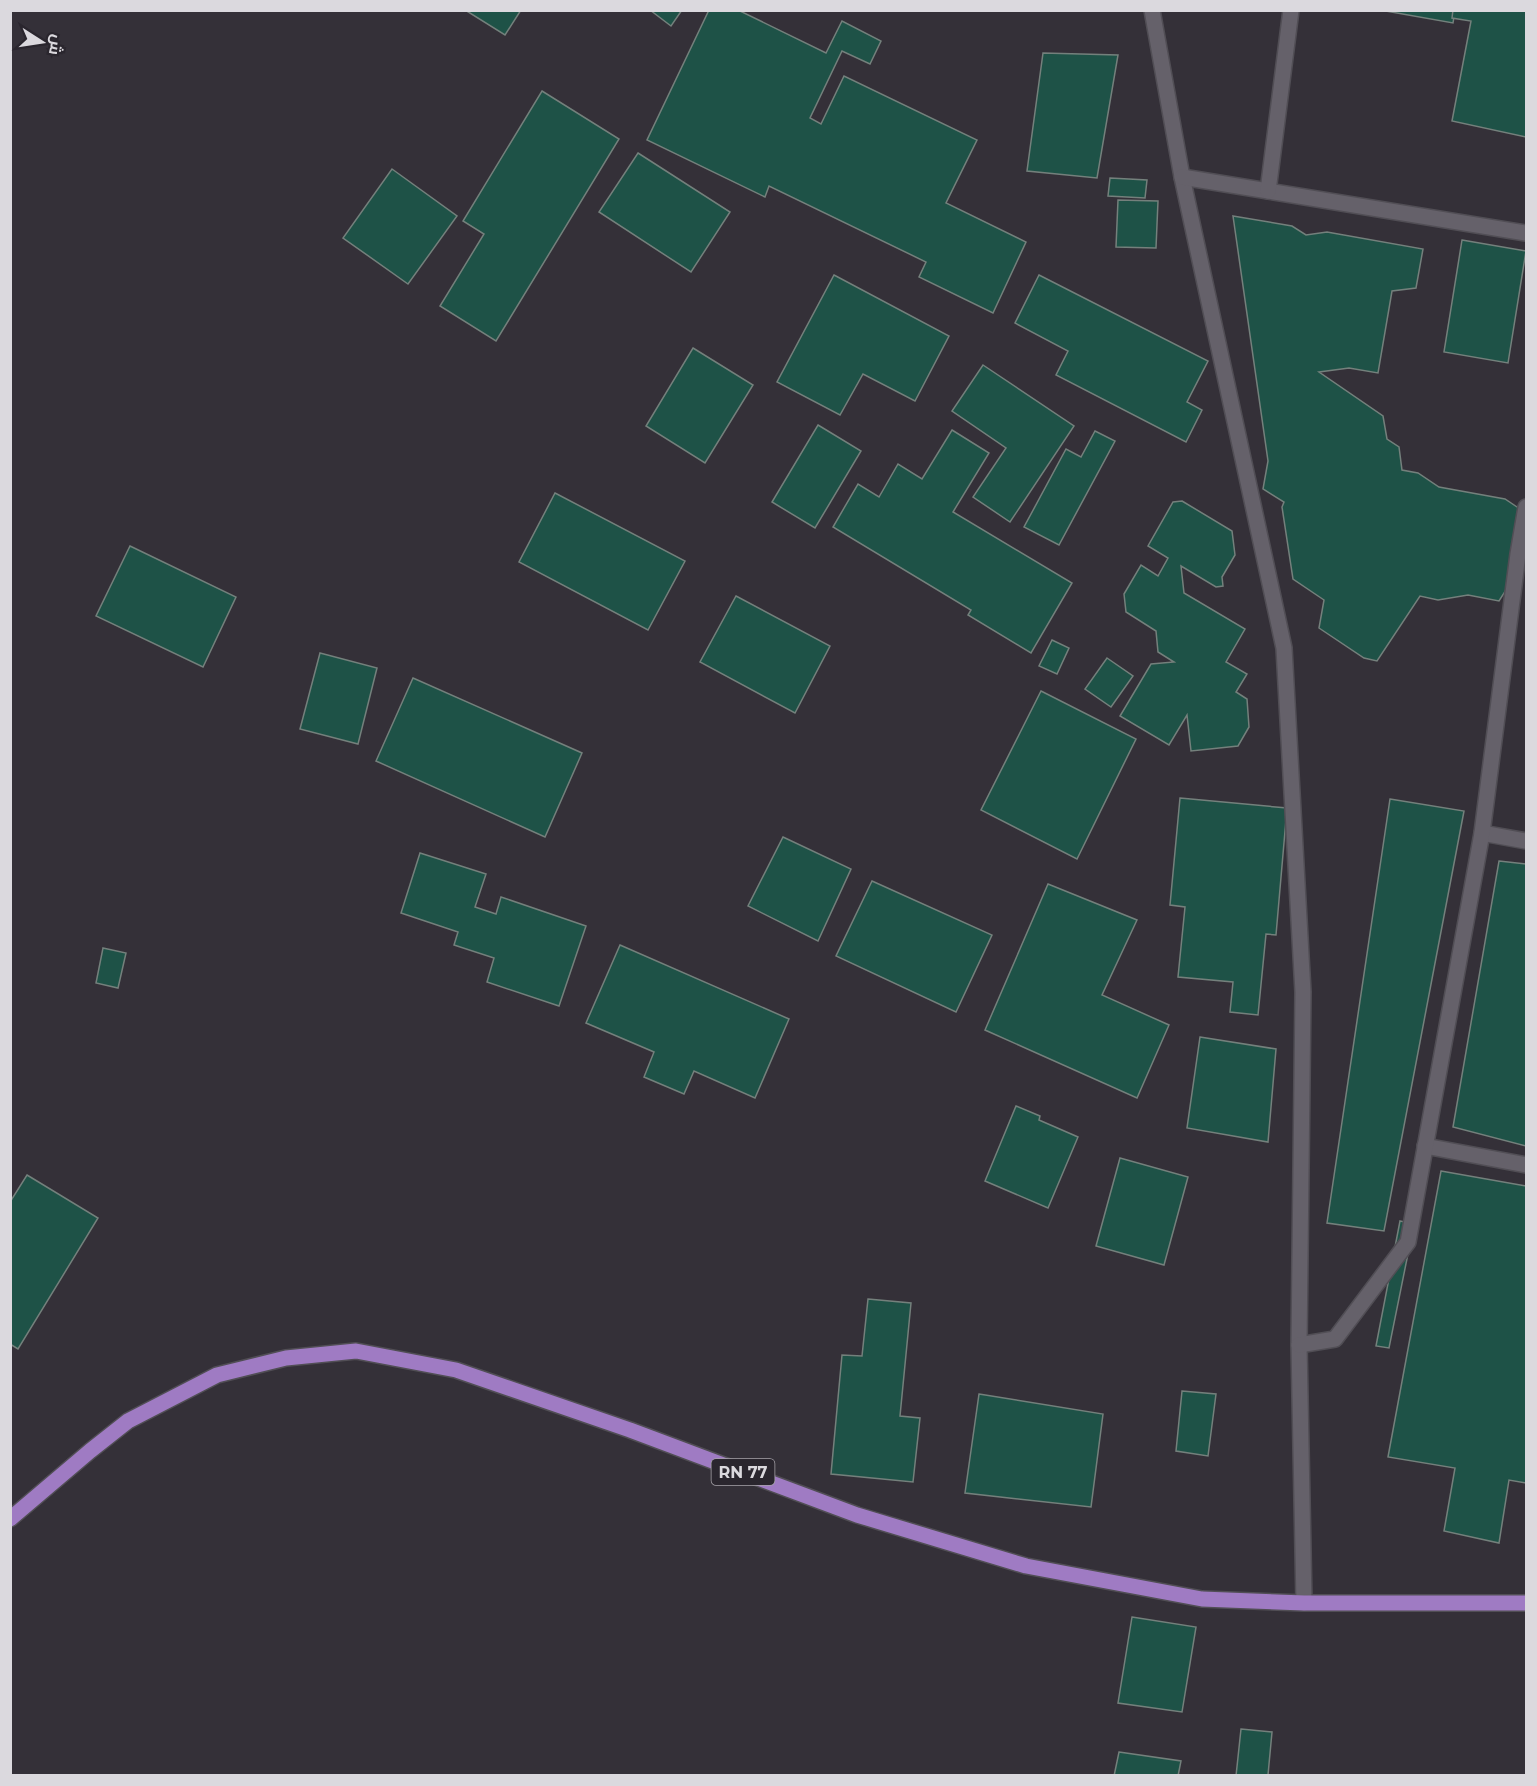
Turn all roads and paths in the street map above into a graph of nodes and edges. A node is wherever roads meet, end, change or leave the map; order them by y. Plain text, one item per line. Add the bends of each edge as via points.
1 (1152, 10) edge
2 (1291, 10) edge
3 (1182, 177) junction
4 (1268, 191) junction
5 (1527, 233) edge
6 (1527, 507) edge
7 (1522, 555) edge
8 (1482, 834) junction
9 (1527, 841) edge
10 (1425, 1146) junction
11 (1527, 1165) edge
12 (1299, 1345) junction
13 (10, 1519) edge
14 (1304, 1603) junction
15 (1527, 1603) edge

1 - 3 street
2 - 4 street
3 - 4 street
3 - 12 street via 1284,648 1303,992
4 - 5 street
6 - 7 street
7 - 8 street
8 - 9 street
8 - 10 street
10 - 11 street
10 - 12 street via 1408,1242 1335,1339
12 - 14 street
13 - 14 main road, RN 77 via 128,1421 217,1375 286,1358 356,1351 456,1370 857,1515 1026,1566 1202,1599
14 - 15 main road, RN 77

